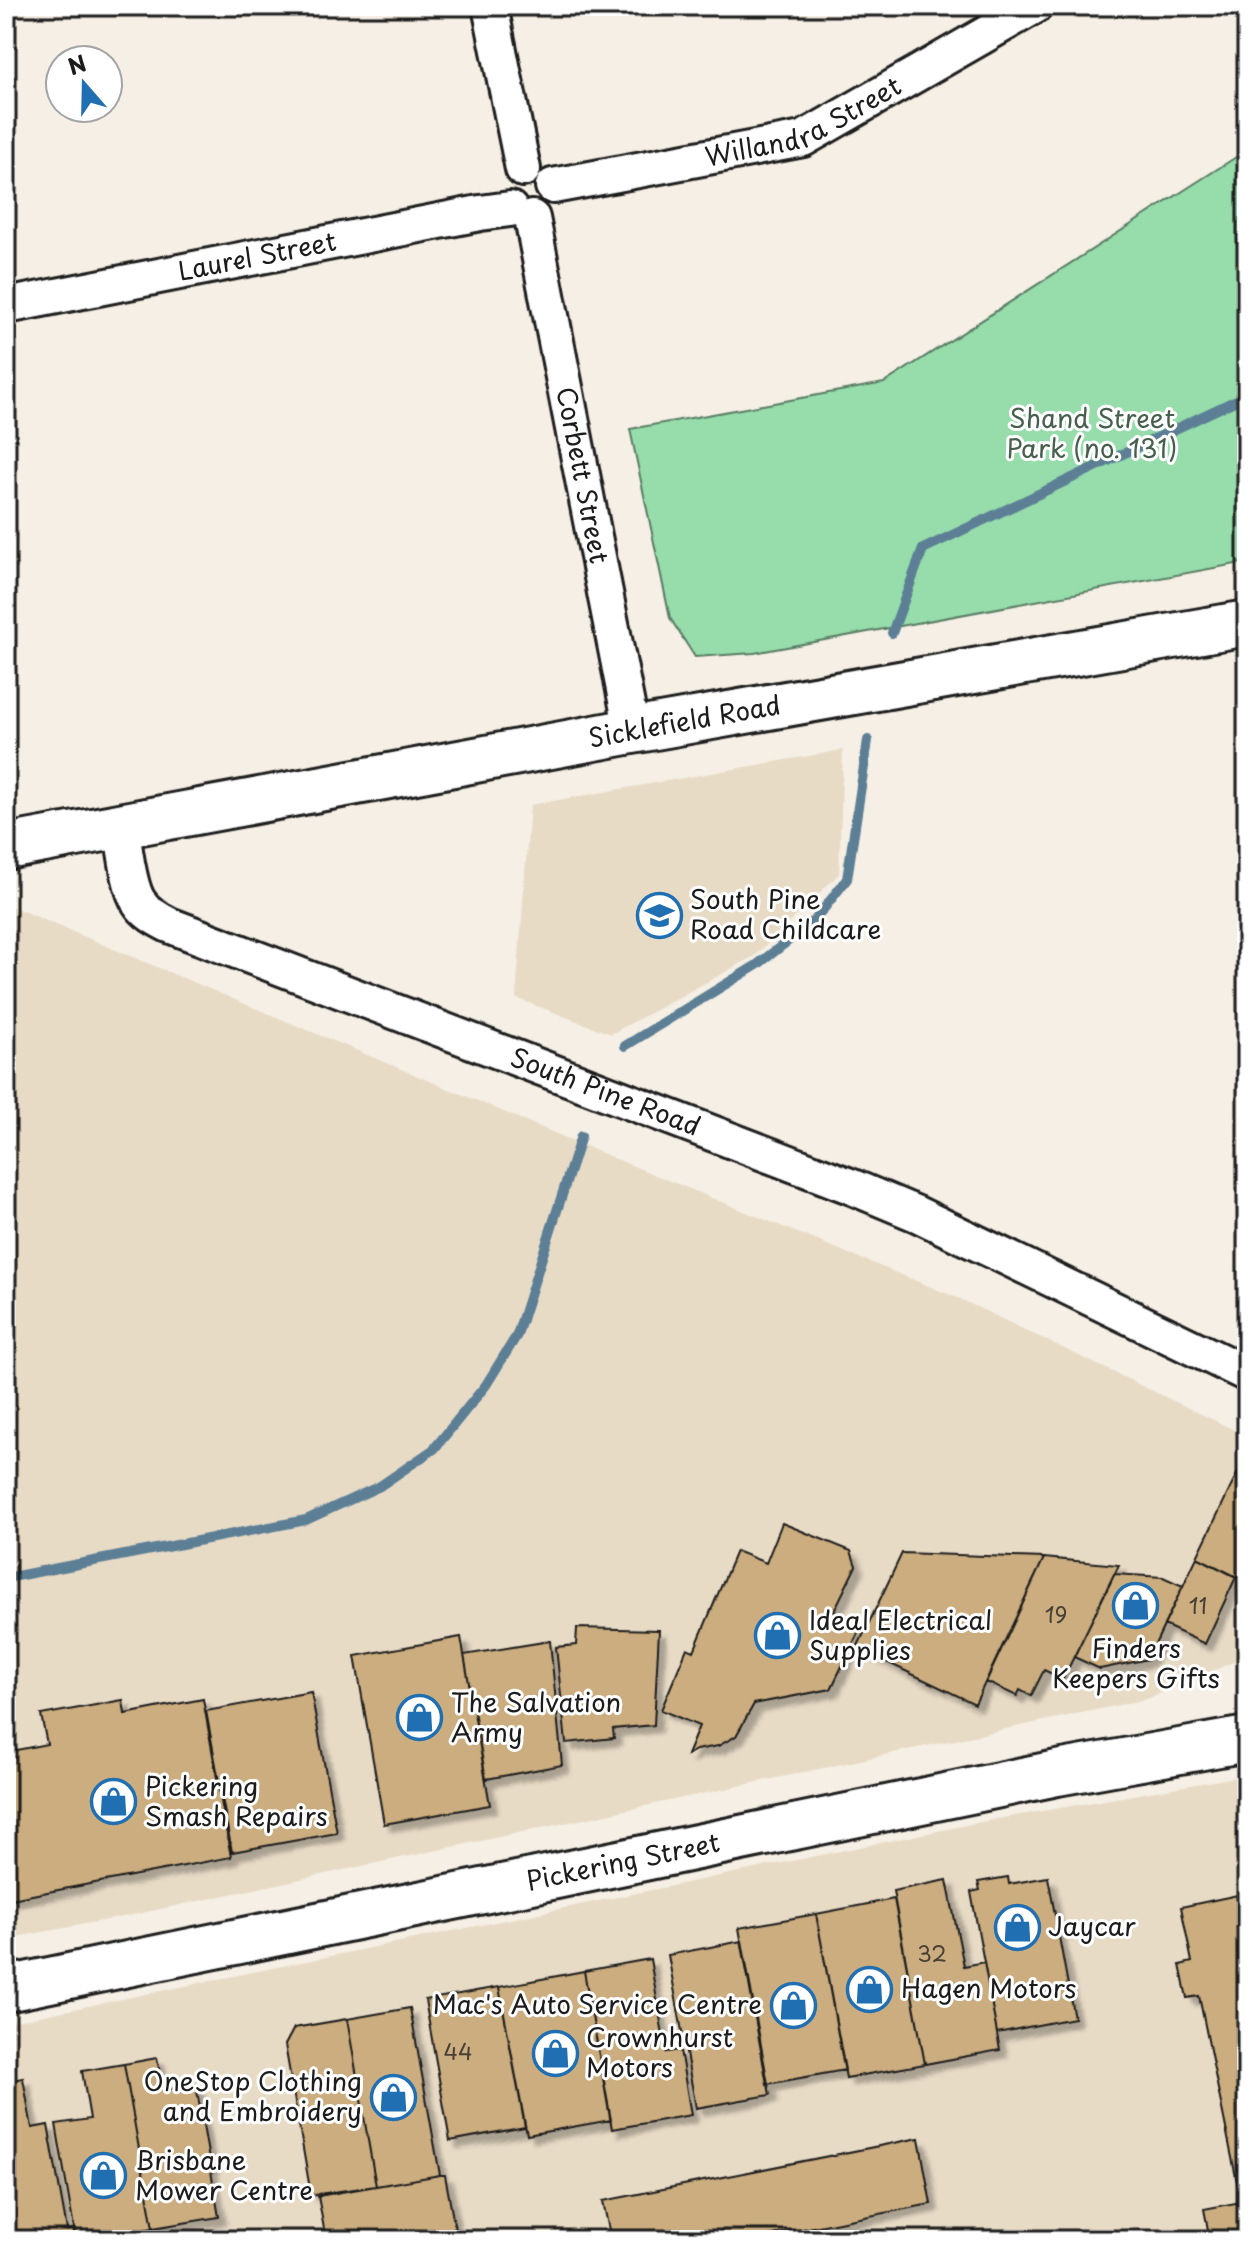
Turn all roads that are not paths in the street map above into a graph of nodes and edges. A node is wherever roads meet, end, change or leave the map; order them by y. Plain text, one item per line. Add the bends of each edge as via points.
1 (490, 6) edge
2 (1035, 6) edge
3 (523, 169) junction
4 (553, 186) junction
5 (521, 213) junction
6 (6, 306) edge
7 (1247, 623) edge
8 (632, 731) junction
9 (121, 826) junction
10 (6, 847) edge
11 (1247, 1374) edge
12 (1245, 1737) edge
13 (6, 1989) edge

1 - 3 street
2 - 4 street, Willandra Street via 803,139
3 - 4 street via 544,173
3 - 5 street via 509,179 504,195
4 - 5 street via 545,213
5 - 6 street, Laurel Street via 480,213
5 - 8 street, Corbett Street
7 - 8 main road, Sicklefield Road
8 - 9 main road, Sicklefield Road
9 - 10 main road
9 - 11 street, South Pine Road via 135,894 154,917 169,925 850,1186
12 - 13 main road, Pickering Street

